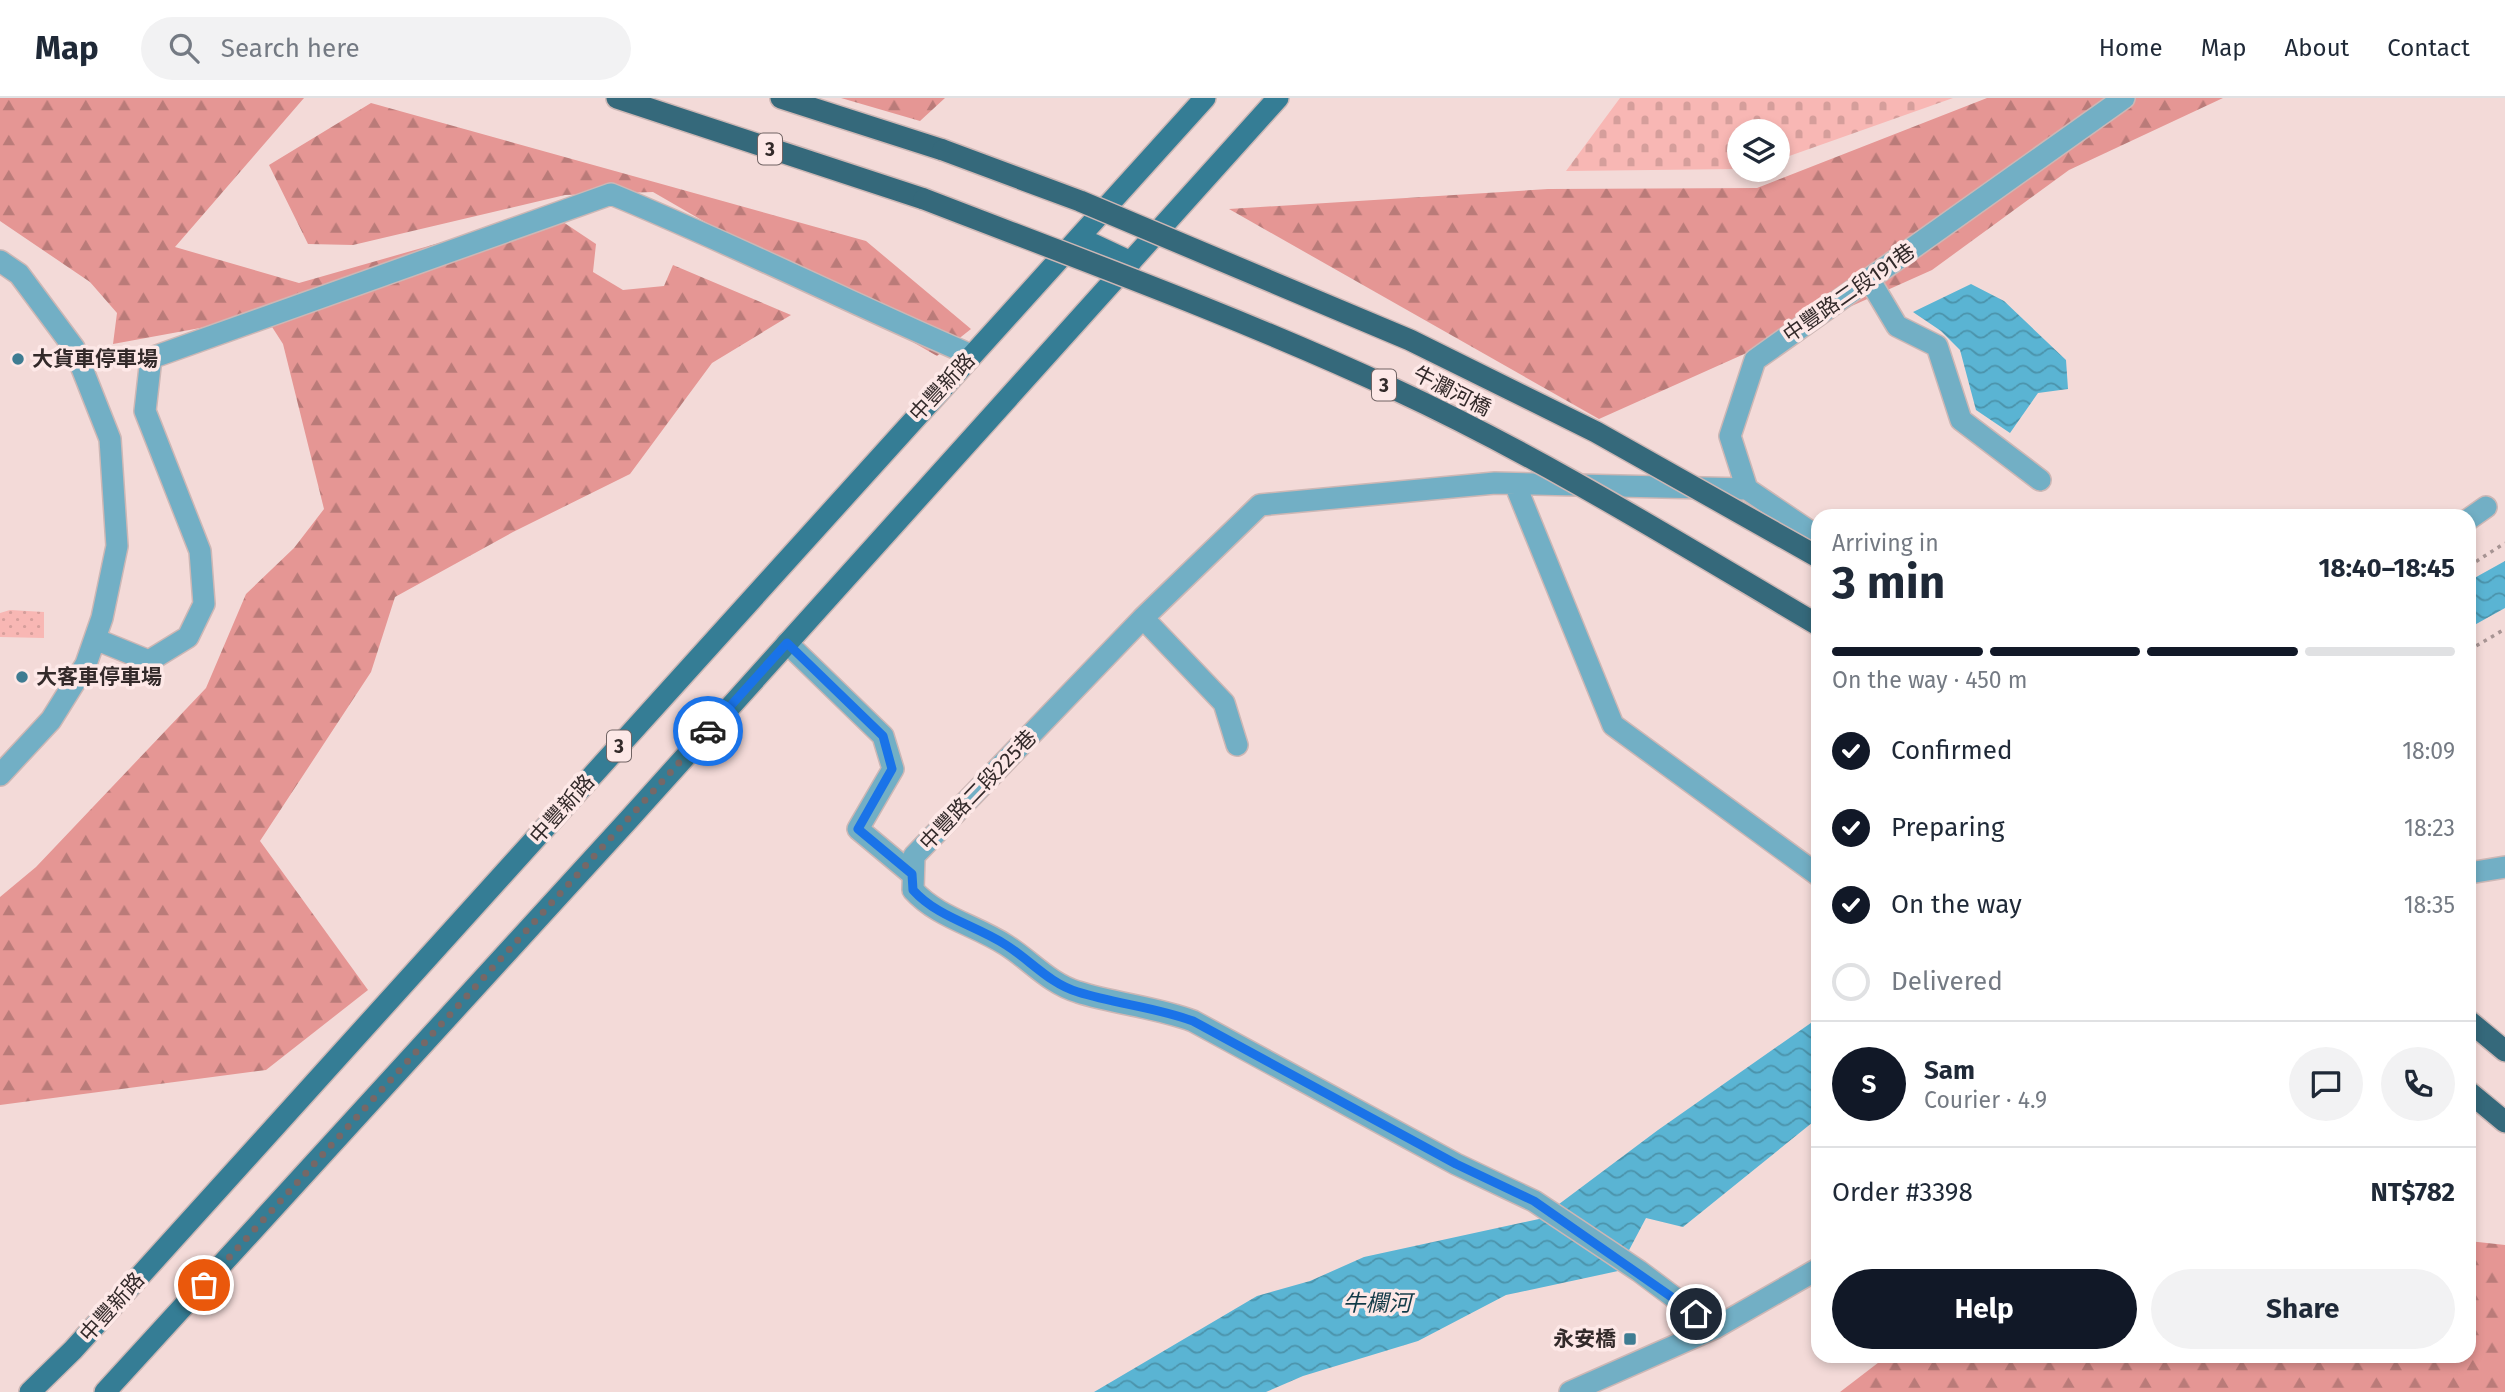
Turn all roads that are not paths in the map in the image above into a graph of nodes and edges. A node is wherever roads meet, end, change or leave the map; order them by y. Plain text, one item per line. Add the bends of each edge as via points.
1 (617, 98) edge
2 (781, 98) edge
3 (1205, 98) edge
4 (1278, 98) edge
5 (2124, 98) edge
6 (1080, 238) junction
7 (0, 261) edge
8 (1131, 262) junction
9 (1869, 279) junction
10 (971, 355) junction
11 (2040, 480) dead end
12 (1516, 484) junction
13 (1747, 489) junction
14 (1811, 532) edge
15 (1811, 553) edge
16 (1143, 618) junction
17 (1811, 621) edge
18 (94, 639) junction
19 (787, 643) junction
20 (1237, 744) dead end
21 (0, 775) edge
22 (2505, 867) edge
23 (1811, 870) edge
24 (2476, 872) edge
25 (912, 874) junction
26 (2476, 1027) edge
27 (2505, 1051) edge
28 (2476, 1098) edge
29 (2505, 1122) edge
30 (1811, 1273) edge
31 (1715, 1328) junction
32 (108, 1389) edge
33 (30, 1392) edge
34 (1570, 1392) edge

1 - 17 highway, 牛瀾河橋 / 3, bridge via 924,199 1395,389 1573,480
2 - 15 highway, 牛瀾河橋, bridge via 943,150 1080,201 1410,340 1596,432
3 - 6 main road, 中豐新路 / 3
4 - 8 main road
5 - 9 street, 中豐路二段191巷
6 - 8 main road
6 - 10 main road, 中豐新路 / 3
7 - 18 street via 19,274 74,348 110,439 117,546
8 - 19 main road
9 - 11 street via 1897,326 1937,346 1961,420
9 - 13 street, 中豐路二段191巷 via 1755,360 1730,436
10 - 18 street via 611,194 150,358 145,411 200,551 204,604 188,637 149,661
10 - 33 main road, 中豐新路 / 3 via 82,1340
12 - 13 street, 中豐路二段225巷
12 - 16 street, 中豐路二段225巷 via 1260,505
12 - 23 street via 1613,725
13 - 14 street
16 - 20 street via 1224,703
16 - 25 street, 中豐路二段225巷 via 914,856
18 - 21 street via 86,664 51,720
19 - 25 street via 883,736 892,769 858,829
19 - 32 main road
22 - 24 street
25 - 31 street, 中豐路二段225巷 via 913,890 922,900 1004,944 1059,985 1193,1021 1456,1164 1534,1201
26 - 27 highway
28 - 29 highway
30 - 31 street
31 - 34 street

